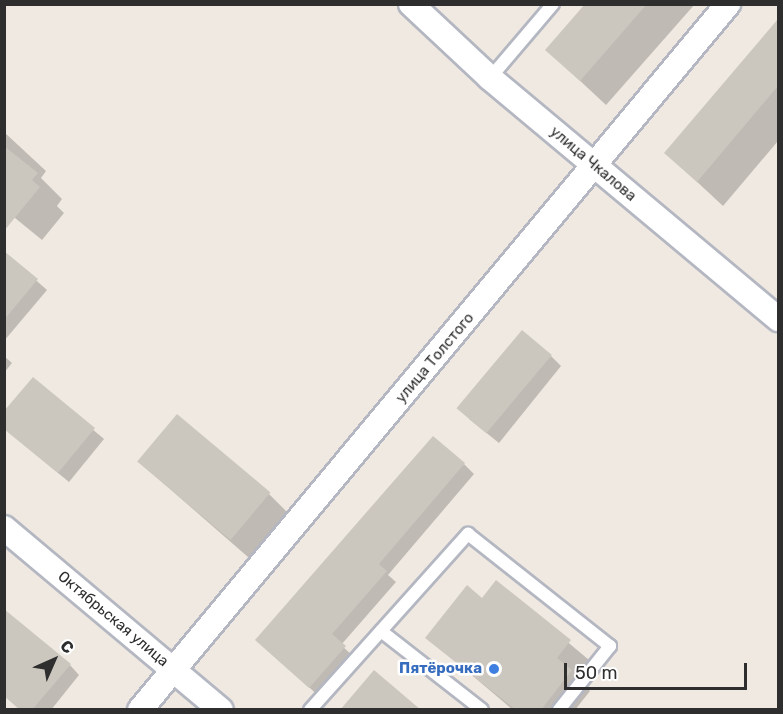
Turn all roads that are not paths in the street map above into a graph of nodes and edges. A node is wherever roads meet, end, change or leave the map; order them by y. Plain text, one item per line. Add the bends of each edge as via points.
1 (411, 4) edge
2 (553, 4) edge
3 (728, 4) edge
4 (490, 78) junction
5 (596, 166) junction
6 (778, 319) edge
7 (4, 528) edge
8 (381, 631) junction
9 (174, 669) junction
10 (480, 709) edge
11 (140, 710) edge
12 (221, 710) edge
13 (310, 710) edge
14 (560, 710) edge

1 - 4 street, улица Чкалова
2 - 4 lane
3 - 5 street, улица Толстого
4 - 5 street, улица Чкалова
5 - 6 street, улица Чкалова
5 - 9 street, улица Толстого
7 - 9 street, Октябрьская улица
8 - 10 lane
8 - 13 lane
8 - 14 lane via 468,534 610,646
9 - 11 street, улица Толстого
9 - 12 street, Октябрьская улица

